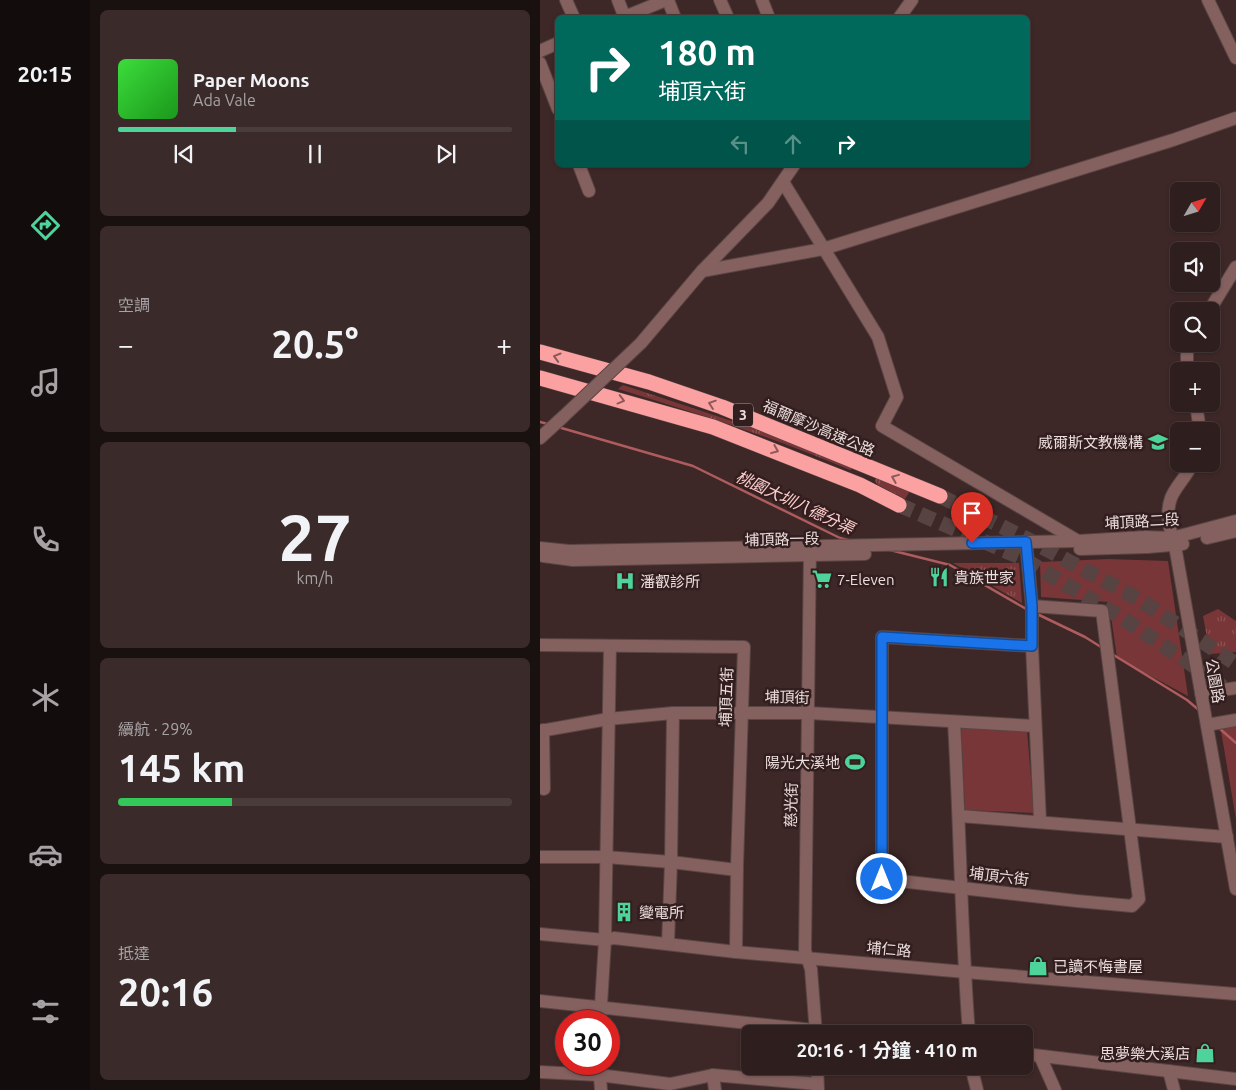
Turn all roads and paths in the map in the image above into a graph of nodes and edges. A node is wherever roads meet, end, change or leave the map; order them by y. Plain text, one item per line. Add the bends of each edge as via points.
1 (566, 0) edge
2 (618, 0) edge
3 (667, 0) edge
4 (720, 0) edge
5 (762, 0) edge
6 (911, 0) edge
7 (1208, 0) edge
8 (573, 15) edge
9 (623, 15) edge
10 (629, 15) edge
11 (674, 15) edge
12 (727, 15) edge
13 (769, 15) edge
14 (901, 15) edge
15 (555, 44) edge
16 (540, 50) edge
17 (1236, 58) edge
18 (540, 63) edge
19 (555, 101) edge
20 (1236, 118) edge
21 (580, 167) edge
22 (793, 167) edge
23 (783, 182) junction
24 (589, 192) dead end
25 (823, 249) junction
26 (1236, 267) edge
27 (702, 271) junction
28 (1215, 302) edge
29 (540, 352) edge
30 (540, 378) edge
31 (540, 438) edge
32 (865, 466) junction
33 (1189, 472) edge
34 (860, 485) junction
35 (940, 496) tunnel mouth
36 (898, 505) tunnel mouth
37 (1236, 521) edge
38 (1236, 531) edge
39 (1174, 542) junction
40 (1082, 545) junction
41 (1026, 546) junction
42 (540, 548) edge
43 (810, 550) junction
44 (540, 556) edge
45 (1032, 606) junction
46 (540, 645) edge
47 (610, 646) junction
48 (1032, 646) junction
49 (1236, 688) edge
50 (1201, 693) junction
51 (673, 713) junction
52 (742, 713) junction
53 (808, 713) junction
54 (882, 718) junction
55 (608, 719) junction
56 (1236, 720) edge
57 (954, 722) junction
58 (1207, 725) junction
59 (1035, 726) junction
60 (542, 731) edge
61 (544, 789) dead end
62 (960, 816) junction
63 (1040, 821) junction
64 (1131, 831) junction
65 (1227, 837) junction
66 (540, 857) edge
67 (606, 857) junction
68 (671, 862) junction
69 (737, 870) junction
70 (960, 887) junction
71 (1236, 889) edge
72 (540, 934) edge
73 (604, 940) junction
74 (668, 944) junction
75 (736, 952) junction
76 (808, 957) junction
77 (964, 972) junction
78 (1236, 994) edge
79 (540, 1001) edge
80 (600, 1008) junction
81 (753, 1025) edge
82 (815, 1025) edge
83 (967, 1025) edge
84 (1033, 1055) edge
85 (1040, 1056) junction
86 (555, 1071) edge
87 (1169, 1071) junction
88 (540, 1072) edge
89 (620, 1073) edge
90 (600, 1075) edge
91 (714, 1075) junction
92 (973, 1075) edge
93 (1236, 1078) edge
94 (817, 1087) edge
95 (601, 1090) edge
96 (714, 1090) edge
97 (977, 1090) edge
98 (1056, 1090) edge
99 (1174, 1090) edge

1 - 8 street
2 - 9 street
3 - 10 street
3 - 11 street
4 - 12 street
5 - 13 street
6 - 14 street
7 - 17 street
15 - 16 street
18 - 19 street
20 - 25 street
21 - 24 street
22 - 23 street
23 - 25 street
23 - 27 street via 768,203
25 - 27 street
25 - 40 street via 878,337 897,397 882,426
26 - 28 street
27 - 31 street, bridge via 640,343
32 -> 29 highway, 福爾摩沙高速公路 / 3 via 722,407 649,382
30 -> 34 highway, 3 via 713,427
32 - 34 highway
35 -> 32 highway, 福爾摩沙高速公路 / 3
33 - 39 street, 公園路 via 1171,497 1167,520
34 - 36 highway, 3
37 - 39 street, 埔頂路二段
38 - 39 street, 埔頂路二段
39 - 40 street, 埔頂路二段 via 1144,537
39 - 50 street, 公園路
40 - 41 street, 埔頂路一段
41 - 43 street, 埔頂路一段
41 - 45 street
42 - 43 street, 埔頂路一段 via 569,551
43 - 44 street, 埔頂路一段 via 573,560
43 - 53 street, 慈光街
45 - 48 street
45 - 64 street, 埔頂六街 via 1102,611
46 - 47 street, 埔頂五街
47 - 52 street, 埔頂五街 via 744,646
47 - 55 street
48 - 54 street, 埔頂六街 via 882,637
48 - 59 street
49 - 50 street
50 - 58 street, 公園路
51 - 52 street, 埔頂街
51 - 55 street, 埔頂街
51 - 68 street
52 - 53 street, 埔頂街
52 - 69 street, 埔頂五街
53 - 54 street, 埔頂街
53 - 76 street, 慈光街 via 805,951
54 - 57 street, 埔頂街
54 - 70 street, 埔頂六街 via 882,879
55 - 60 street, 埔頂街
55 - 67 street
56 - 58 street
57 - 59 street, 埔頂街
57 - 62 street
58 - 65 street, 公園路
59 - 63 street
60 - 61 street
62 - 63 street
62 - 70 street
63 - 64 street
64 - 65 street
64 - 70 street, 埔頂六街 via 1139,899 1132,906
65 - 71 street, 公園路
66 - 67 street
67 - 68 street
67 - 73 street
68 - 69 street
68 - 74 street
69 - 75 street, 埔頂五街
70 - 77 street
72 - 73 street, 埔仁路
73 - 74 street, 埔仁路 via 614,938
73 - 80 street
74 - 75 street, 埔仁路
75 - 76 street, 埔仁路
76 - 77 street, 埔仁路
76 - 82 street, 慈光街
77 - 78 street, 埔仁路
77 - 83 street
79 - 80 street
80 - 81 street
84 - 85 street
85 - 87 street
85 - 98 street
86 - 88 street
87 - 93 street
87 - 99 street
89 - 91 street via 670,1084
90 - 95 street
91 - 94 street
91 - 96 street
92 - 97 street

